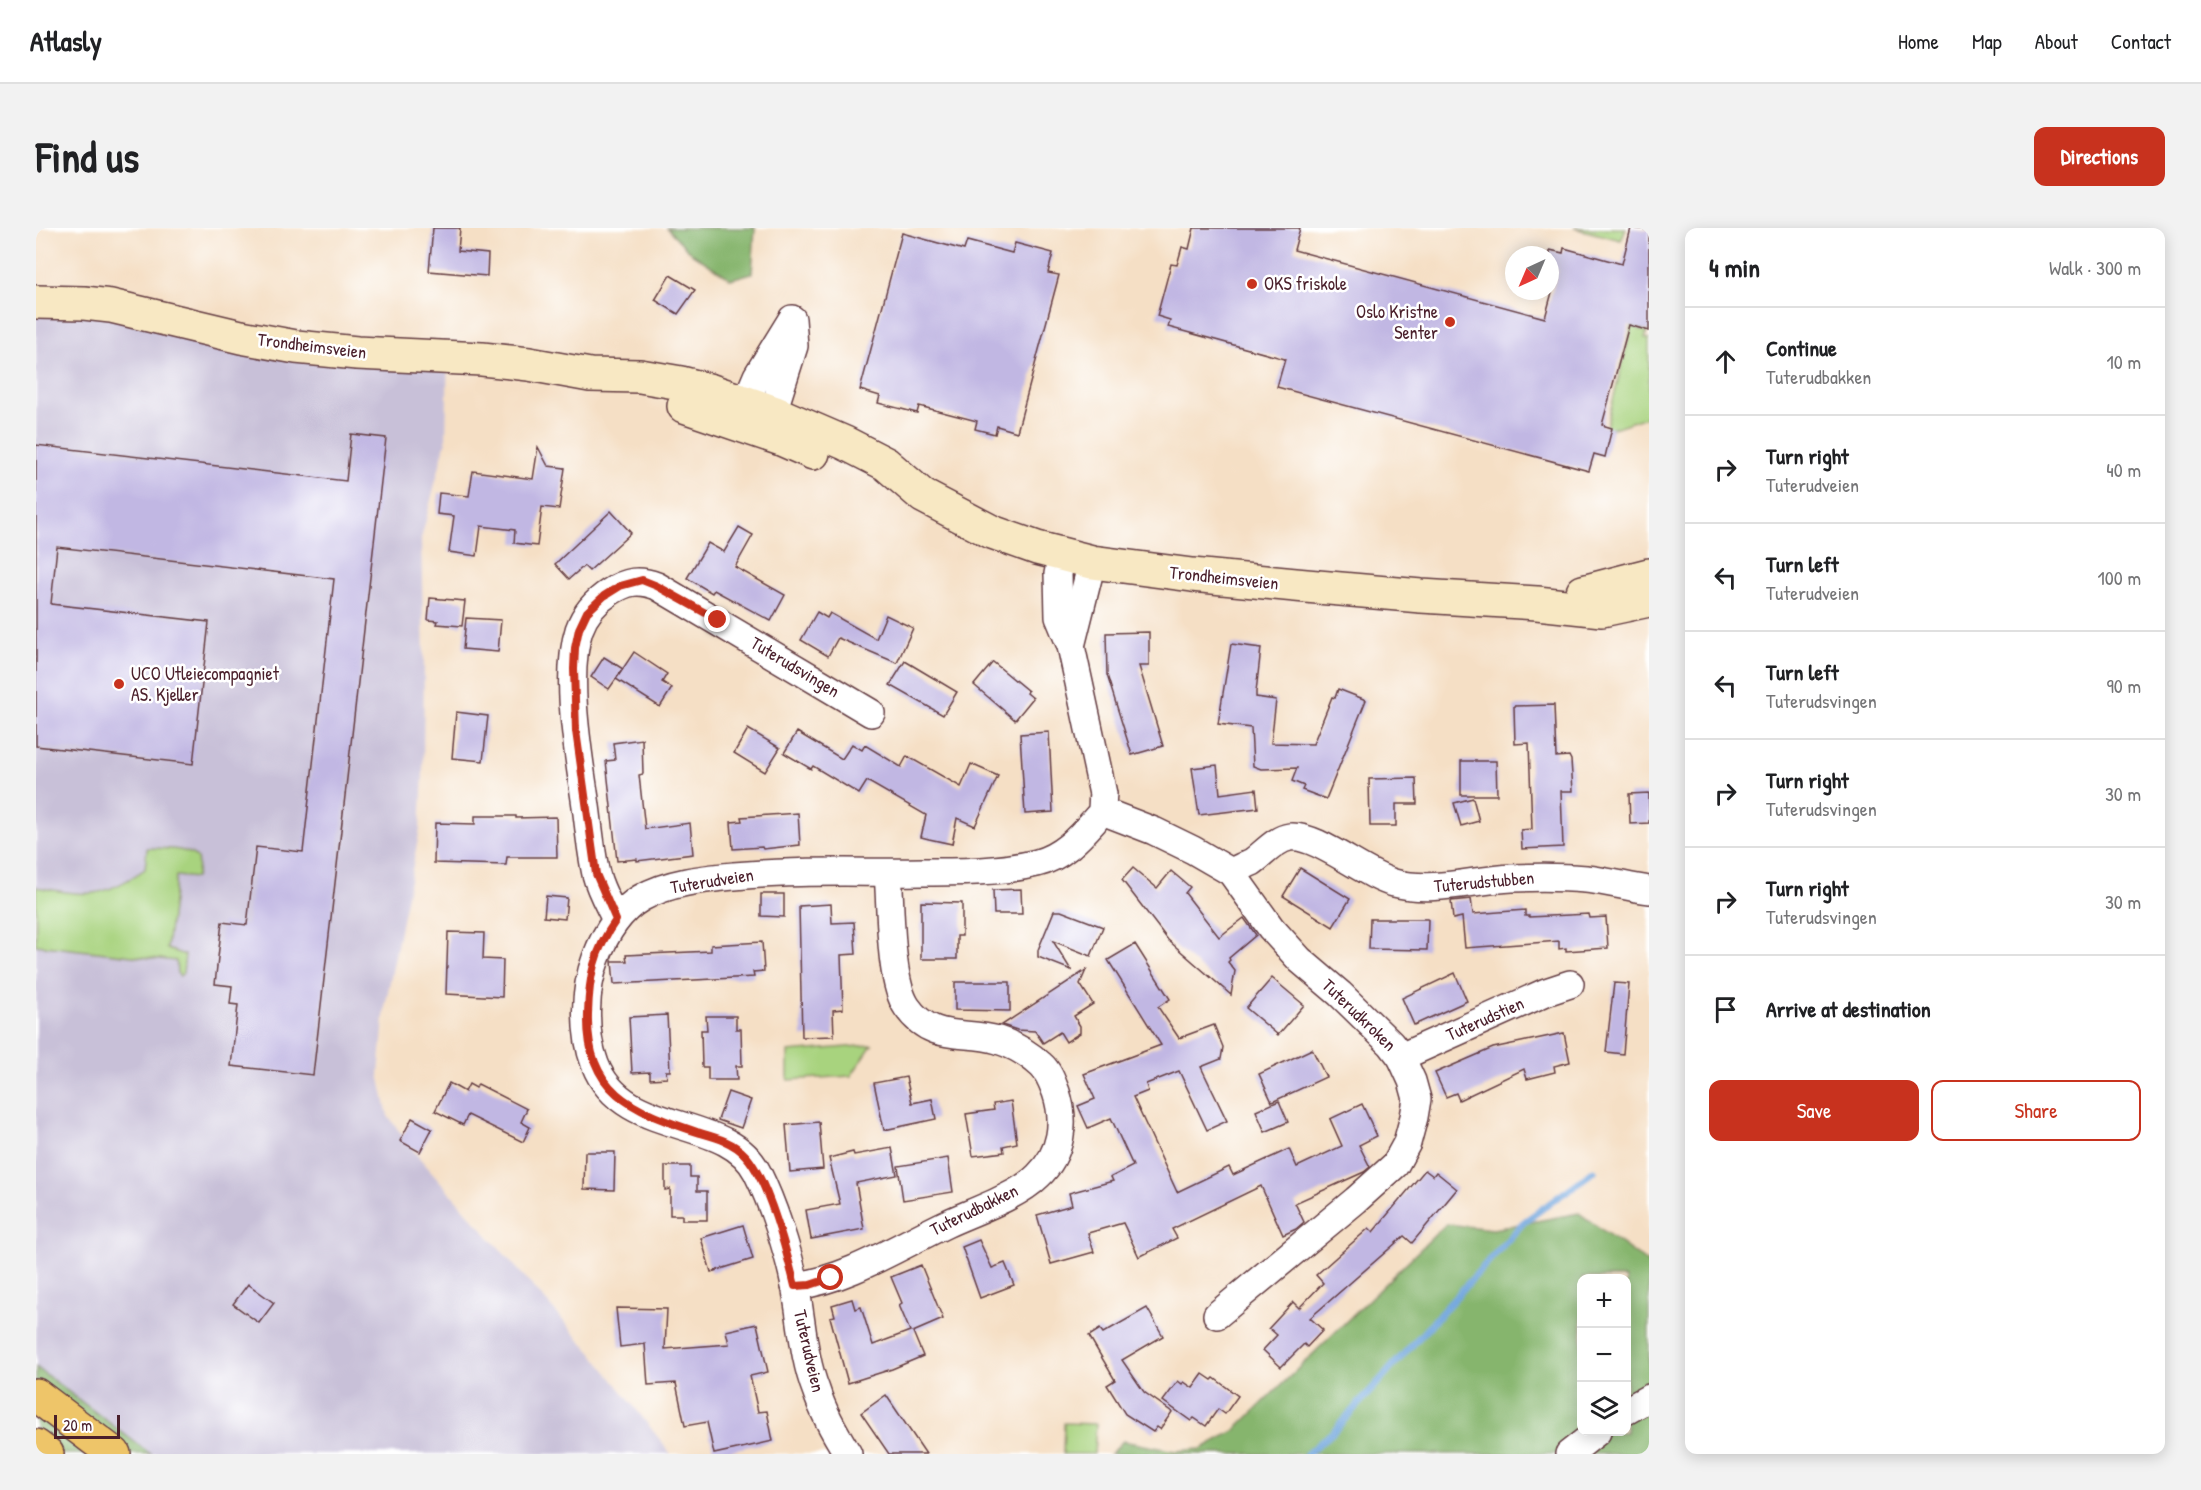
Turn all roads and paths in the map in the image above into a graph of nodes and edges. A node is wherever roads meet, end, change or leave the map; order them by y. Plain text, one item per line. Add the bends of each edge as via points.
1 (36, 302) edge
2 (1077, 558) junction
3 (1649, 575) edge
4 (1649, 600) edge
5 (1538, 603) junction
6 (871, 713) dead end
7 (1102, 811) junction
8 (1232, 872) junction
9 (888, 873) junction
10 (1649, 890) edge
11 (616, 920) junction
12 (1570, 984) dead end
13 (1401, 1057) junction
14 (795, 1286) junction
15 (1217, 1315) dead end
16 (36, 1395) edge
17 (1649, 1398) edge
18 (1631, 1408) edge
19 (1591, 1436) edge
20 (36, 1446) edge
21 (47, 1454) edge
22 (114, 1454) edge
23 (848, 1454) edge
24 (1569, 1454) edge

1 - 2 main road, Trondheimsveien via 111,306 296,347 482,359 681,383 874,457 923,496 992,532
2 - 5 main road, Trondheimsveien via 1182,574
2 - 7 street via 1071,646 1102,794
3 - 5 main road, Trondheimsveien
4 - 5 main road, Trondheimsveien via 1602,610
6 - 11 street, Tuterudsvingen via 657,586 642,580 620,586 604,596 587,612 579,629 574,699 596,874
7 - 8 street, Tuterudkroken via 1164,836
7 - 9 street, Tuterudveien via 1079,838 1041,862 957,872
8 - 10 street, Tuterudstubben via 1290,837 1321,845 1394,883 1427,888 1545,877 1587,879
8 - 13 street, Tuterudkroken via 1271,928 1300,960 1358,1011
9 - 11 street, Tuterudveien via 764,873 693,880 640,898
9 - 14 street, Tuterudbakken via 893,954 898,988 906,1006 934,1029 956,1036 995,1039 1020,1049 1041,1065 1060,1104 1062,1128 1058,1147 1038,1176 1013,1194 851,1270 810,1285
11 - 14 street, Tuterudveien via 590,972 587,1032 597,1068 611,1090 626,1103 727,1142 744,1154 762,1182
12 - 13 street, Tuterudstien
13 - 15 street, Tuterudkroken via 1417,1099 1407,1143 1395,1165
14 - 23 street, Tuterudveien via 816,1392
16 - 22 highway
17 - 18 street
19 - 24 street
20 - 21 highway

